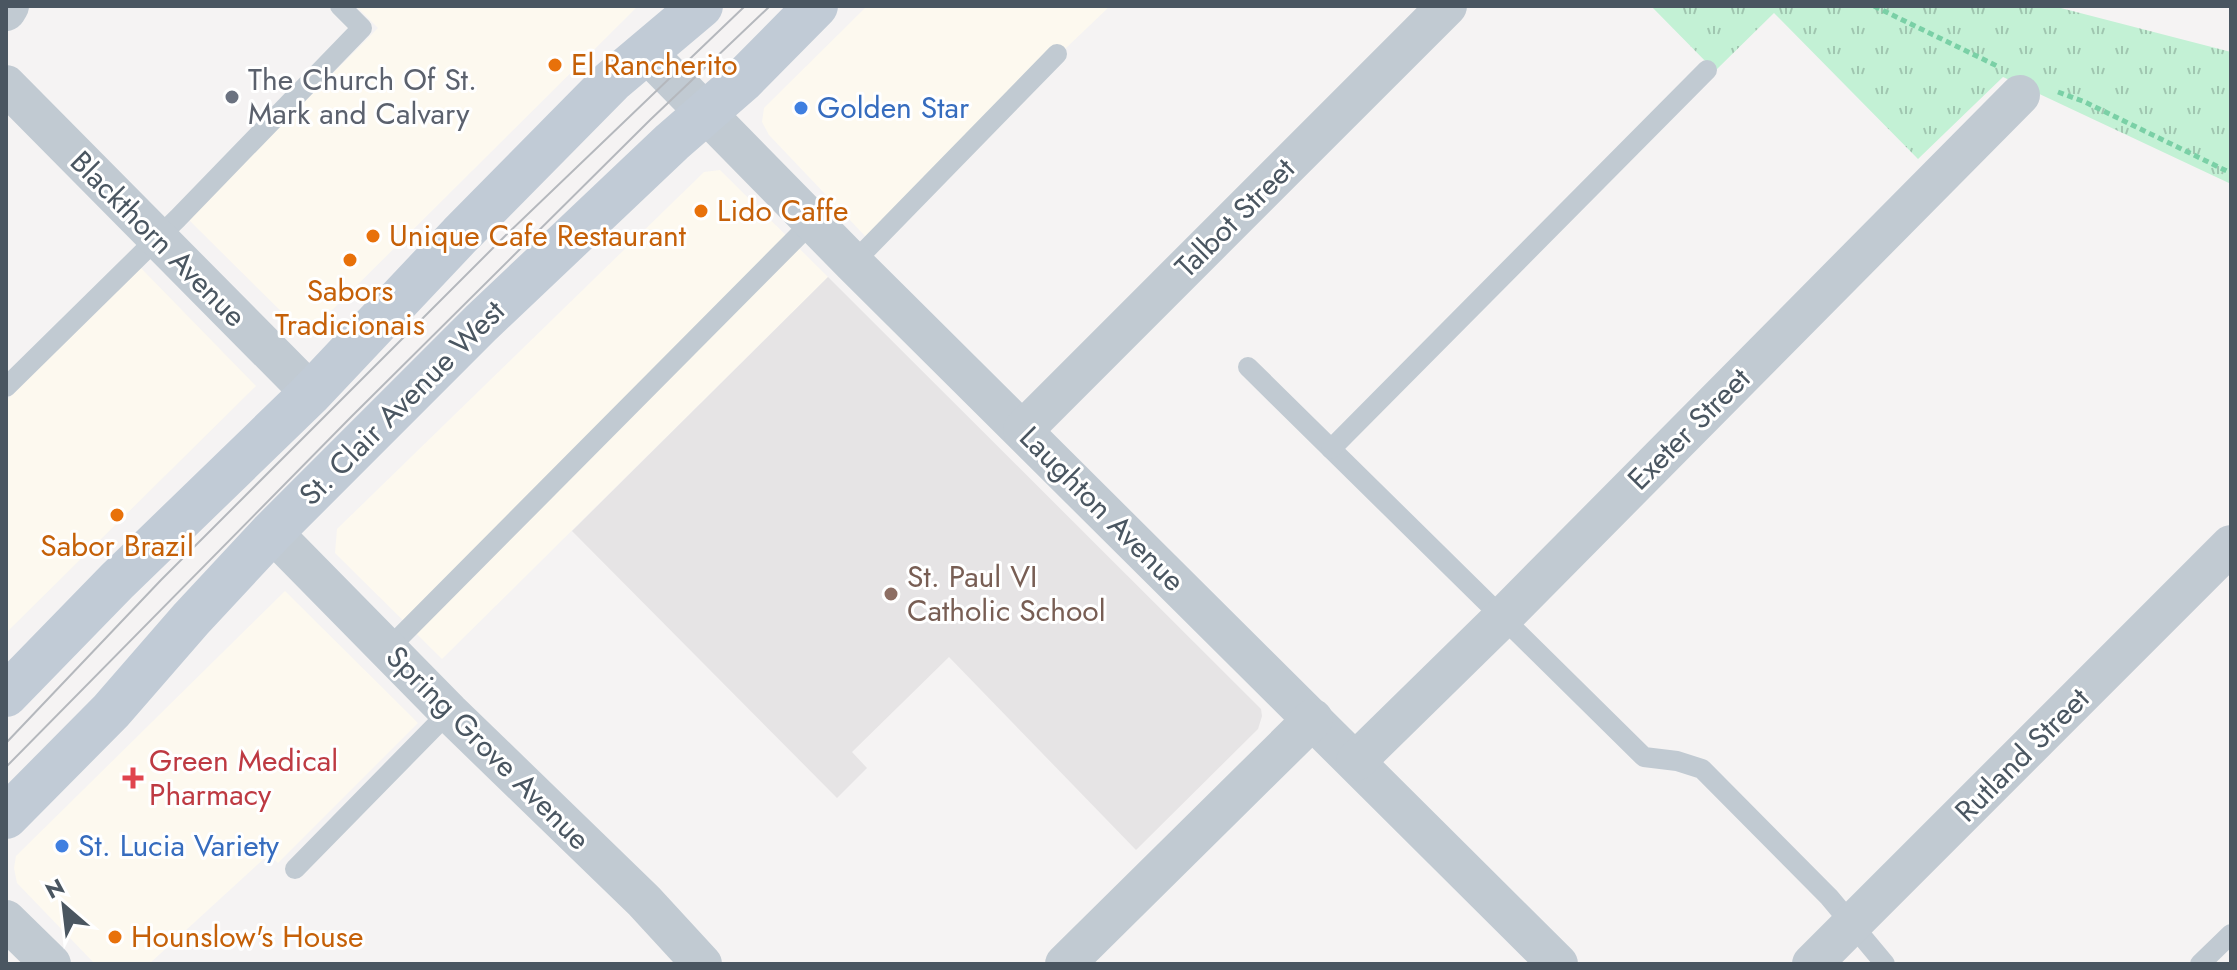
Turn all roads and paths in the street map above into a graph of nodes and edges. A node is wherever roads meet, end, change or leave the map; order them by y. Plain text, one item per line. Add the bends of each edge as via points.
1 (340, 6) edge
2 (701, 6) edge
3 (816, 6) edge
4 (1447, 6) edge
5 (647, 53) junction
6 (1057, 54) dead end
7 (1707, 70) dead end
8 (6, 85) edge
9 (2020, 95) dead end
10 (705, 111) junction
11 (813, 221) junction
12 (157, 239) junction
13 (853, 263) junction
14 (1248, 367) dead end
15 (6, 387) edge
16 (311, 393) junction
17 (1023, 430) junction
18 (1331, 449) junction
19 (272, 532) junction
20 (2231, 545) edge
21 (1502, 618) junction
22 (388, 649) junction
23 (6, 695) edge
24 (449, 712) junction
25 (1313, 719) junction
26 (1356, 761) junction
27 (6, 817) edge
28 (295, 869) dead end
29 (6, 920) edge
30 (1851, 926) junction
31 (2231, 934) edge
32 (51, 964) edge
33 (702, 964) edge
34 (1065, 964) edge
35 (1558, 964) edge
36 (1812, 964) edge
37 (1885, 964) edge
38 (2200, 964) edge

1 - 12 lane via 362,28
2 - 5 main road
3 - 10 main road, St. Clair Avenue West
4 - 17 street, Talbot Street
5 - 10 street, Laughton Avenue
5 - 16 main road via 601,92
6 - 13 lane
7 - 18 lane
8 - 12 street, Blackthorn Avenue
9 - 21 street, Exeter Street
10 - 11 street, Laughton Avenue
10 - 19 main road, St. Clair Avenue West via 481,323
11 - 13 street, Laughton Avenue
11 - 22 lane
12 - 15 lane
12 - 16 street, Blackthorn Avenue
13 - 17 street, Laughton Avenue
14 - 18 lane
16 - 23 main road
17 - 25 street, Laughton Avenue
18 - 21 lane
19 - 22 street, Spring Grove Avenue
19 - 27 main road, St. Clair Avenue West via 111,711
20 - 30 street, Rutland Street
21 - 26 street, Exeter Street
21 - 30 lane via 1644,757 1702,769 1829,897
22 - 24 street, Spring Grove Avenue
24 - 28 lane
24 - 33 street, Spring Grove Avenue
25 - 26 street, Laughton Avenue
25 - 34 street
26 - 35 street, Laughton Avenue
29 - 32 street
30 - 36 street, Rutland Street
30 - 37 lane
31 - 38 lane

